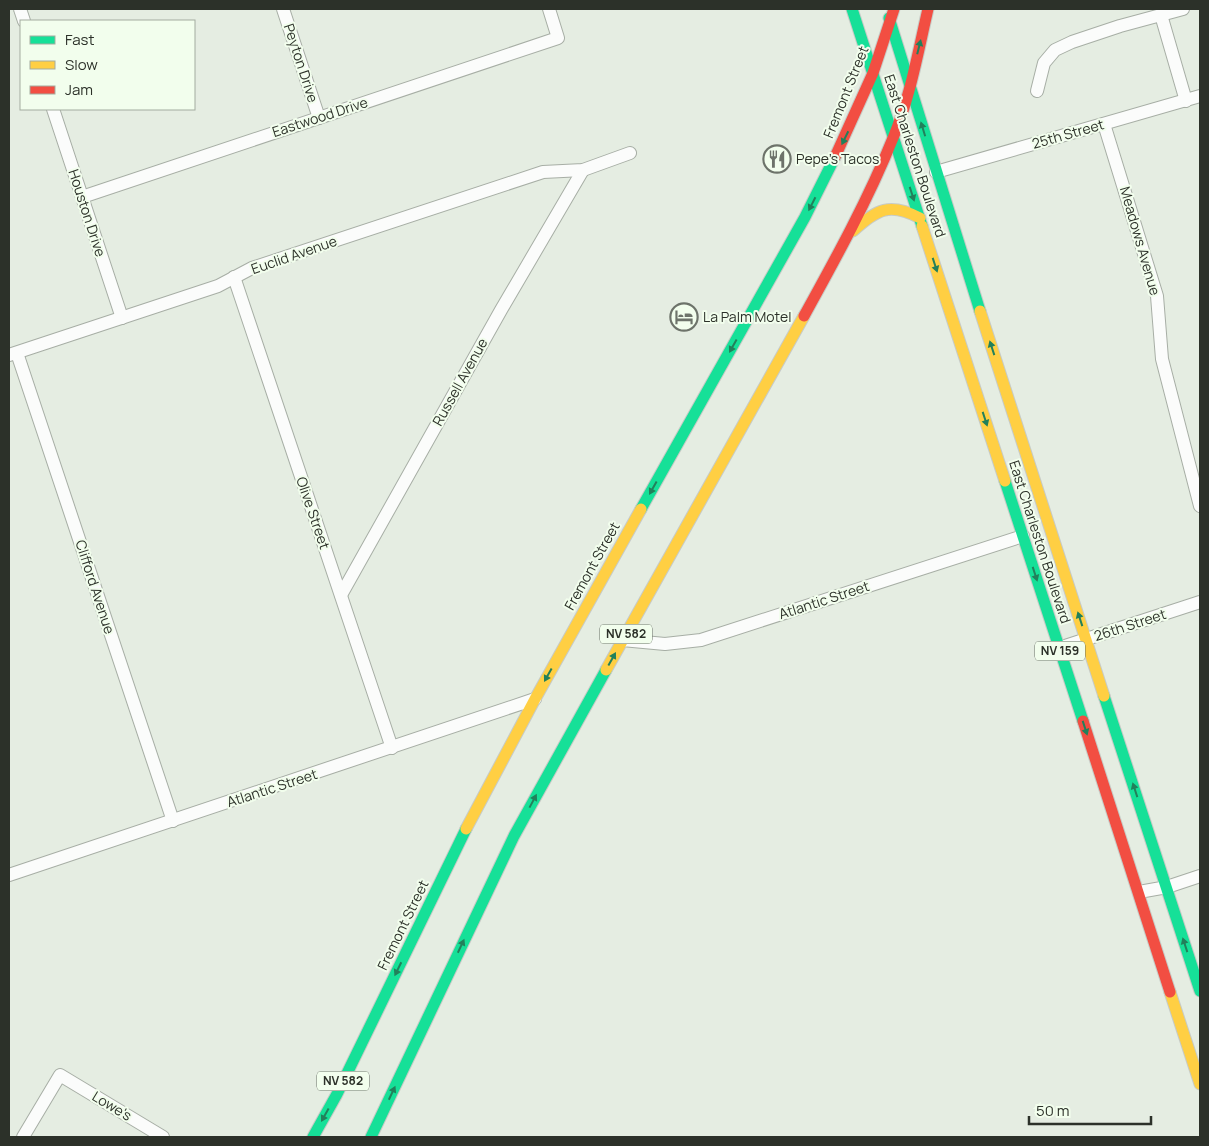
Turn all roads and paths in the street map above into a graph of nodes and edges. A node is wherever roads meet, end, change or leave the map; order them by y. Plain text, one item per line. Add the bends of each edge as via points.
1 (283, 9) edge
2 (549, 9) edge
3 (852, 9) edge
4 (928, 9) edge
5 (1183, 9) edge
6 (890, 12) edge
7 (1161, 15) junction
8 (873, 73) junction
9 (910, 86) junction
10 (1037, 91) dead end
11 (1200, 96) edge
12 (1186, 100) junction
13 (53, 110) edge
14 (319, 118) junction
15 (1104, 124) junction
16 (894, 136) junction
17 (630, 153) dead end
18 (583, 170) junction
19 (936, 172) junction
20 (82, 197) junction
21 (920, 218) junction
22 (848, 236) junction
23 (234, 277) junction
24 (122, 318) junction
25 (13, 354) edge
26 (1200, 506) edge
27 (1023, 536) junction
28 (341, 595) junction
29 (1200, 602) edge
30 (1087, 639) junction
31 (622, 640) junction
32 (1059, 648) junction
33 (535, 700) junction
34 (392, 748) junction
35 (173, 821) junction
36 (9, 875) edge
37 (1200, 876) edge
38 (1167, 887) junction
39 (1138, 892) junction
40 (1200, 991) edge
41 (1200, 1084) edge
42 (24, 1137) edge
43 (163, 1137) edge
44 (313, 1137) edge
45 (371, 1137) edge

1 - 14 street, Peyton Drive
2 - 14 street, Eastwood Drive via 558,38
3 - 8 main road, East Charleston Boulevard
9 -> 4 main road
5 - 7 street
6 - 8 main road, Fremont Street / NV 582
6 - 9 main road, East Charleston Boulevard
7 - 10 street via 1055,50 1044,63
7 - 12 street
8 - 16 main road, East Charleston Boulevard
8 -> 33 main road, Fremont Street / NV 582 via 856,116 789,248
9 - 16 main road, NV 582
19 -> 9 main road, East Charleston Boulevard
11 - 12 street, 25th Street
12 - 15 street, 25th Street
13 - 20 street, Houston Drive
14 - 20 street, Eastwood Drive
15 - 19 street, 25th Street
15 - 26 street, Meadows Avenue via 1157,296 1162,358
16 -> 21 main road, East Charleston Boulevard
16 - 22 main road, NV 582
17 - 18 street, Euclid Avenue
18 - 23 street, Euclid Avenue via 543,172 252,268
18 - 28 street, Russell Avenue via 500,310
30 -> 19 main road, East Charleston Boulevard / NV 159
20 - 24 street, Houston Drive
21 - 22 main road via 899,208 886,209 869,217
21 -> 27 main road, East Charleston Boulevard / NV 159
22 - 31 main road, NV 582
23 - 24 street, Euclid Avenue via 218,286
23 - 28 street, Olive Street
24 - 25 street, Euclid Avenue
25 - 35 street, Clifford Avenue
27 - 31 street, Atlantic Street via 700,640 665,644
27 -> 32 main road, East Charleston Boulevard / NV 159
28 - 34 street, Olive Street
29 - 30 street, 26th Street
30 - 32 street, 26th Street
38 -> 30 main road, East Charleston Boulevard / NV 159
45 -> 31 main road, NV 582 via 501,862
32 -> 39 main road, East Charleston Boulevard / NV 159
33 - 34 street, Atlantic Street
33 -> 44 main road, Fremont Street / NV 582 via 463,836
34 - 35 street, Atlantic Street
35 - 36 street, Atlantic Street
37 - 38 street
38 - 39 street
40 -> 38 main road, East Charleston Boulevard / NV 159
39 - 41 main road, East Charleston Boulevard / NV 159
42 - 43 street, Lowe's via 60,1075

